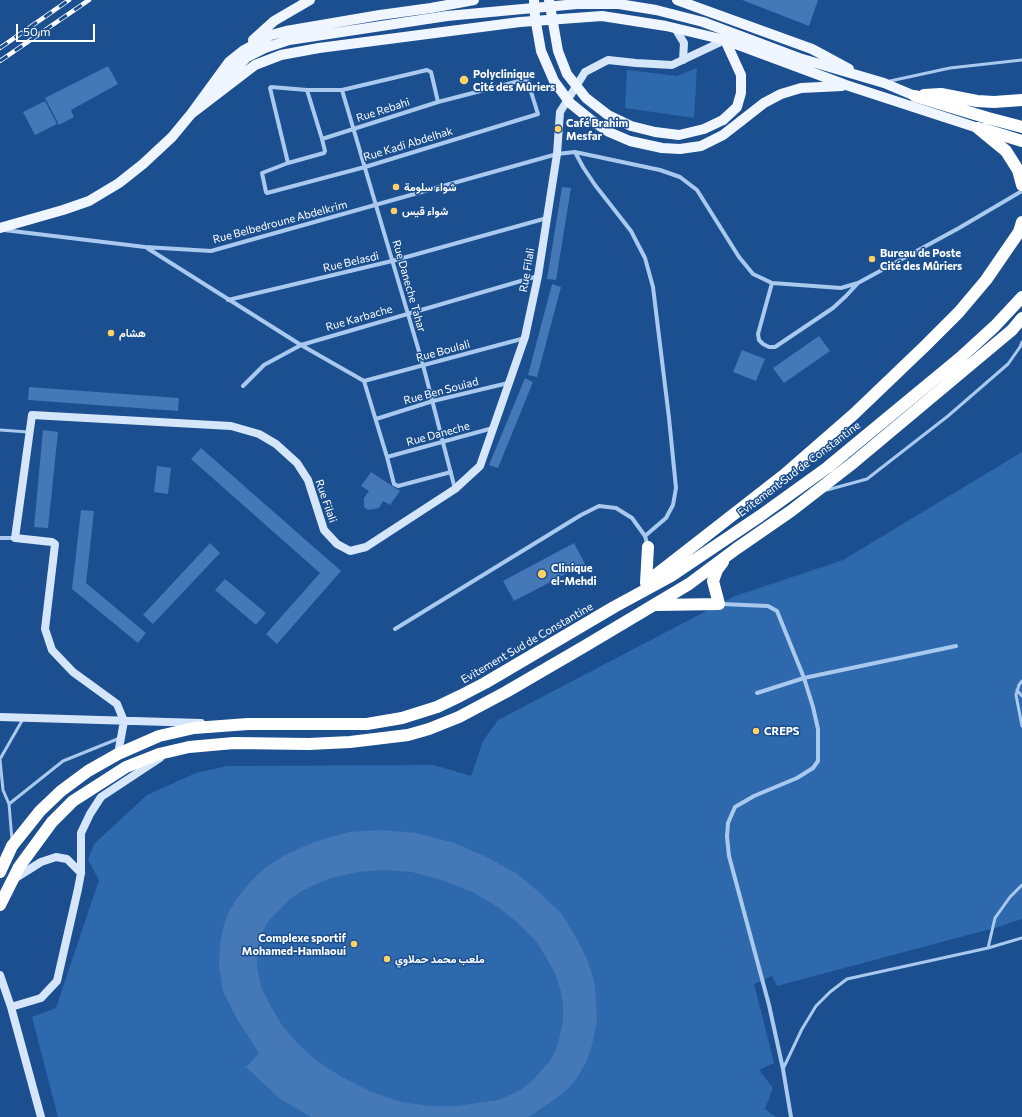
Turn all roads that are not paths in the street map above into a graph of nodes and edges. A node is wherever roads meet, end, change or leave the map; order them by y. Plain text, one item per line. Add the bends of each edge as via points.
1 (310, 0) edge
2 (474, 0) edge
3 (534, 0) edge
4 (549, 0) edge
5 (677, 0) edge
6 (675, 28) junction
7 (725, 40) junction
8 (244, 50) junction
9 (683, 60) junction
10 (1022, 60) edge
11 (870, 78) junction
12 (527, 79) joint
13 (884, 83) junction
14 (846, 85) junction
15 (307, 90) junction
16 (342, 90) junction
17 (916, 96) junction
18 (1022, 100) edge
19 (438, 102) junction
20 (191, 114) junction
21 (1022, 127) edge
22 (978, 128) junction
23 (353, 130) junction
24 (322, 139) junction
25 (1022, 141) edge
26 (575, 152) junction
27 (557, 154) junction
28 (288, 163) junction
29 (365, 167) junction
30 (1022, 185) edge
31 (1022, 190) edge
32 (377, 205) junction
33 (547, 217) junction
34 (1022, 222) edge
35 (0, 229) edge
36 (145, 247) junction
37 (392, 261) junction
38 (538, 276) junction
39 (772, 283) junction
40 (858, 283) junction
41 (1022, 298) edge
42 (228, 300) junction
43 (408, 314) junction
44 (1022, 318) edge
45 (525, 337) junction
46 (1022, 342) edge
47 (301, 344) junction
48 (423, 365) junction
49 (364, 381) junction
50 (510, 382) junction
51 (243, 386) dead end
52 (433, 402) junction
53 (376, 419) junction
54 (494, 428) junction
55 (0, 430) edge
56 (29, 432) junction
57 (443, 441) junction
58 (388, 457) junction
59 (451, 472) junction
60 (455, 489) junction
61 (815, 492) junction
62 (0, 538) edge
63 (15, 538) junction
64 (647, 542) junction
65 (736, 549) junction
66 (670, 565) junction
67 (646, 583) junction
68 (719, 604) junction
69 (654, 605) junction
70 (614, 607) junction
71 (395, 629) dead end
72 (956, 646) dead end
73 (804, 678) junction
74 (1022, 682) edge
75 (1017, 690) junction
76 (757, 693) dead end
77 (1022, 696) edge
78 (0, 717) edge
79 (24, 718) junction
80 (124, 720) junction
81 (248, 724) junction
82 (1022, 726) edge
83 (121, 737) junction
84 (167, 752) junction
85 (118, 754) junction
86 (0, 759) edge
87 (9, 804) junction
88 (12, 846) junction
89 (0, 872) edge
90 (81, 873) junction
91 (11, 882) junction
92 (1022, 885) edge
93 (0, 905) edge
94 (1022, 938) edge
95 (988, 948) junction
96 (0, 975) edge
97 (11, 1007) junction
98 (783, 1069) junction
99 (41, 1117) edge
100 (791, 1117) edge

1 - 8 main road via 274,21
2 - 8 main road via 286,30
3 - 14 main road, bridge via 541,51 554,81 570,103 591,120 609,132 630,141 662,148 701,146 723,135 764,103 780,94 802,88
4 - 7 main road, bridge via 558,51 567,74 586,98 608,116 630,126 655,132 679,135 704,129 723,120 736,107 741,93 741,75
5 - 11 main road via 812,49 856,74
6 - 7 main road
6 - 9 street via 684,43
6 - 20 main road via 602,16 520,22 319,48 281,56 255,66
7 - 9 street, Rue Filali
7 - 14 main road
8 - 20 main road via 228,62
9 - 27 street, Rue Filali via 672,65 608,60 585,72 560,112
10 - 13 lane via 950,68
11 - 13 main road
11 - 20 main road via 799,58 703,22 656,10 619,4 578,4 447,16 289,40 247,57
12 - 19 street, Rue Rebahi
12 - 29 street, Rue Kadi Abdelhak via 538,114
13 - 17 main road
14 - 22 main road
15 - 16 street
15 - 24 street
15 - 28 street via 270,87
16 - 19 street via 428,70 431,72
16 - 23 street, Rue Daneche Tahar
17 - 18 highway via 941,94 994,102
17 - 21 highway
19 - 23 street, Rue Rebahi
20 - 35 main road via 172,137 119,183 69,208
22 - 25 highway
22 - 30 highway via 1006,151 1018,170
23 - 24 street, Rue Rebahi
23 - 29 street, Rue Daneche Tahar
24 - 28 street via 324,153
26 - 27 street, Rue Belbedroune Abdelkrim
26 - 39 street, Rue Belbedroune Abdelkrim via 660,170 680,177 697,190 740,257 754,274
26 - 64 street via 595,184 631,231 645,258 653,287 676,488 673,505
27 - 32 street, Rue Belbedroune Abdelkrim
27 - 33 street, Rue Filali
28 - 29 street, Rue Kadi Abdelhak via 262,173 266,192
29 - 32 street, Rue Daneche Tahar
31 - 40 street
32 - 36 street, Rue Belbedroune Abdelkrim via 211,251
32 - 37 street, Rue Daneche Tahar
33 - 37 street, Rue Belasdi
33 - 38 street, Rue Filali
34 - 66 highway via 1019,232 986,280 925,346 854,414 784,475
35 - 36 street, Rue Belbedroune Abdelkrim
36 - 42 street
37 - 42 street, Rue Belasdi
37 - 43 street, Rue Daneche Tahar
38 - 43 street, Rue Karbache
38 - 45 street, Rue Filali
39 - 40 street via 841,288
39 - 40 street via 758,334 759,340 769,347 775,347 833,308
41 - 70 highway, Evitement Sud de Constantine via 996,326 960,358 828,467 671,576
42 - 47 street
43 - 47 street, Rue Karbache
43 - 48 street, Rue Daneche Tahar
44 - 61 highway via 1012,330 854,463
45 - 48 street, Rue Boulali
45 - 50 street, Rue Filali
46 - 61 lane via 1008,364 948,416 867,479
47 - 49 street
47 - 51 street, Rue Karbache via 264,365
48 - 49 street, Rue Boulali
48 - 52 street, Rue Daneche Tahar
49 - 53 street
50 - 52 street, Rue Ben Souiad
50 - 54 street, Rue Filali
52 - 53 street, Rue Ben Souiad
52 - 57 street, Rue Daneche Tahar
53 - 58 street
54 - 57 street, Rue Daneche
54 - 60 street, Rue Filali via 480,466
55 - 56 lane
56 - 60 street, Rue Filali via 34,414 230,426 259,434 276,444 297,463 308,480 324,530 337,544 350,551 366,547
56 - 63 street, Rue Filali
57 - 58 street, Rue Daneche
57 - 59 street, Rue Daneche Tahar
58 - 59 street via 394,484 398,486
59 - 60 street, Rue Daneche Tahar
61 - 65 highway
62 - 63 street
63 - 80 street via 55,544 45,629 52,650 73,672 117,704
64 - 66 highway via 657,563
64 - 67 highway
64 - 71 street via 632,518 616,508 599,506
65 - 68 highway via 714,575 714,587
65 - 69 highway via 689,584
66 - 67 highway
67 - 70 highway
68 - 69 highway
68 - 73 street via 768,606 777,611
69 - 84 highway via 506,692 459,717 429,729 382,739 350,742 234,743 189,747
70 - 81 highway, Evitement Sud de Constantine via 466,693 437,707 402,718 366,724
72 - 73 street
73 - 76 street
73 - 98 street via 818,729 818,761 813,768 797,778 735,807 728,823 727,837 729,856 769,1004
74 - 75 lane
75 - 77 lane
75 - 82 lane
78 - 79 street
79 - 80 street
79 - 86 lane
80 - 81 street
80 - 83 street
81 - 85 highway, Evitement Sud de Constantine via 194,728 159,736
83 - 85 street
83 - 87 lane via 63,762
84 - 90 street via 101,797 80,833
84 - 91 highway via 126,767 73,801 48,828
85 - 88 highway, Evitement Sud de Constantine via 88,771 61,791 40,811
86 - 87 lane via 4,790
87 - 88 lane
88 - 89 highway, Evitement Sud de Constantine
90 - 91 street via 68,859 56,857 41,862
90 - 97 street via 57,981 41,998
91 - 93 highway
92 - 95 lane via 995,918
94 - 95 lane
95 - 98 lane via 847,979 816,1006
96 - 97 street
97 - 99 street
98 - 100 street

